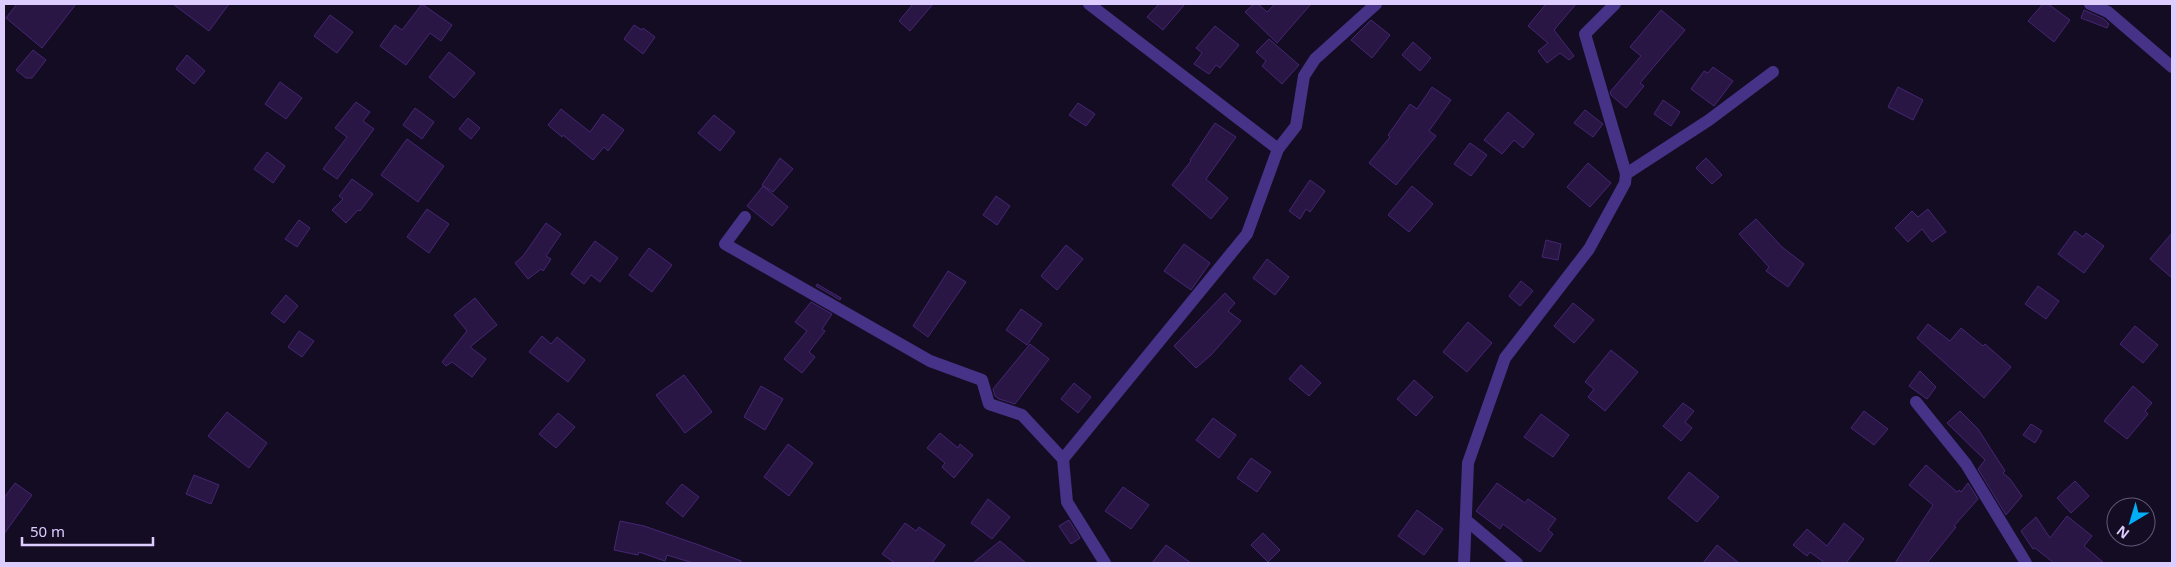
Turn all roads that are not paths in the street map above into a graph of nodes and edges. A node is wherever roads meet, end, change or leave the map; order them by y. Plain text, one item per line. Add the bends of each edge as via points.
1 (1089, 4) edge
2 (1376, 4) edge
3 (1614, 4) edge
4 (2090, 4) edge
5 (2172, 67) edge
6 (1773, 72) dead end
7 (1278, 149) junction
8 (1626, 174) junction
9 (745, 218) dead end
10 (1916, 402) dead end
11 (1063, 459) junction
12 (1466, 520) junction
13 (1106, 563) edge
14 (1464, 563) edge
15 (1517, 563) edge
16 (2026, 563) edge

1 - 7 street
2 - 7 street via 1315,59 1304,76 1296,126
3 - 8 street via 1585,34
4 - 5 street via 2108,12
6 - 8 street
7 - 11 street via 1247,234
8 - 12 street via 1625,183 1589,249 1505,358 1468,463
9 - 11 street via 724,244 930,361 982,380 989,404 1022,415
10 - 16 street via 1966,464
11 - 13 street via 1067,502
12 - 14 street
12 - 15 street

